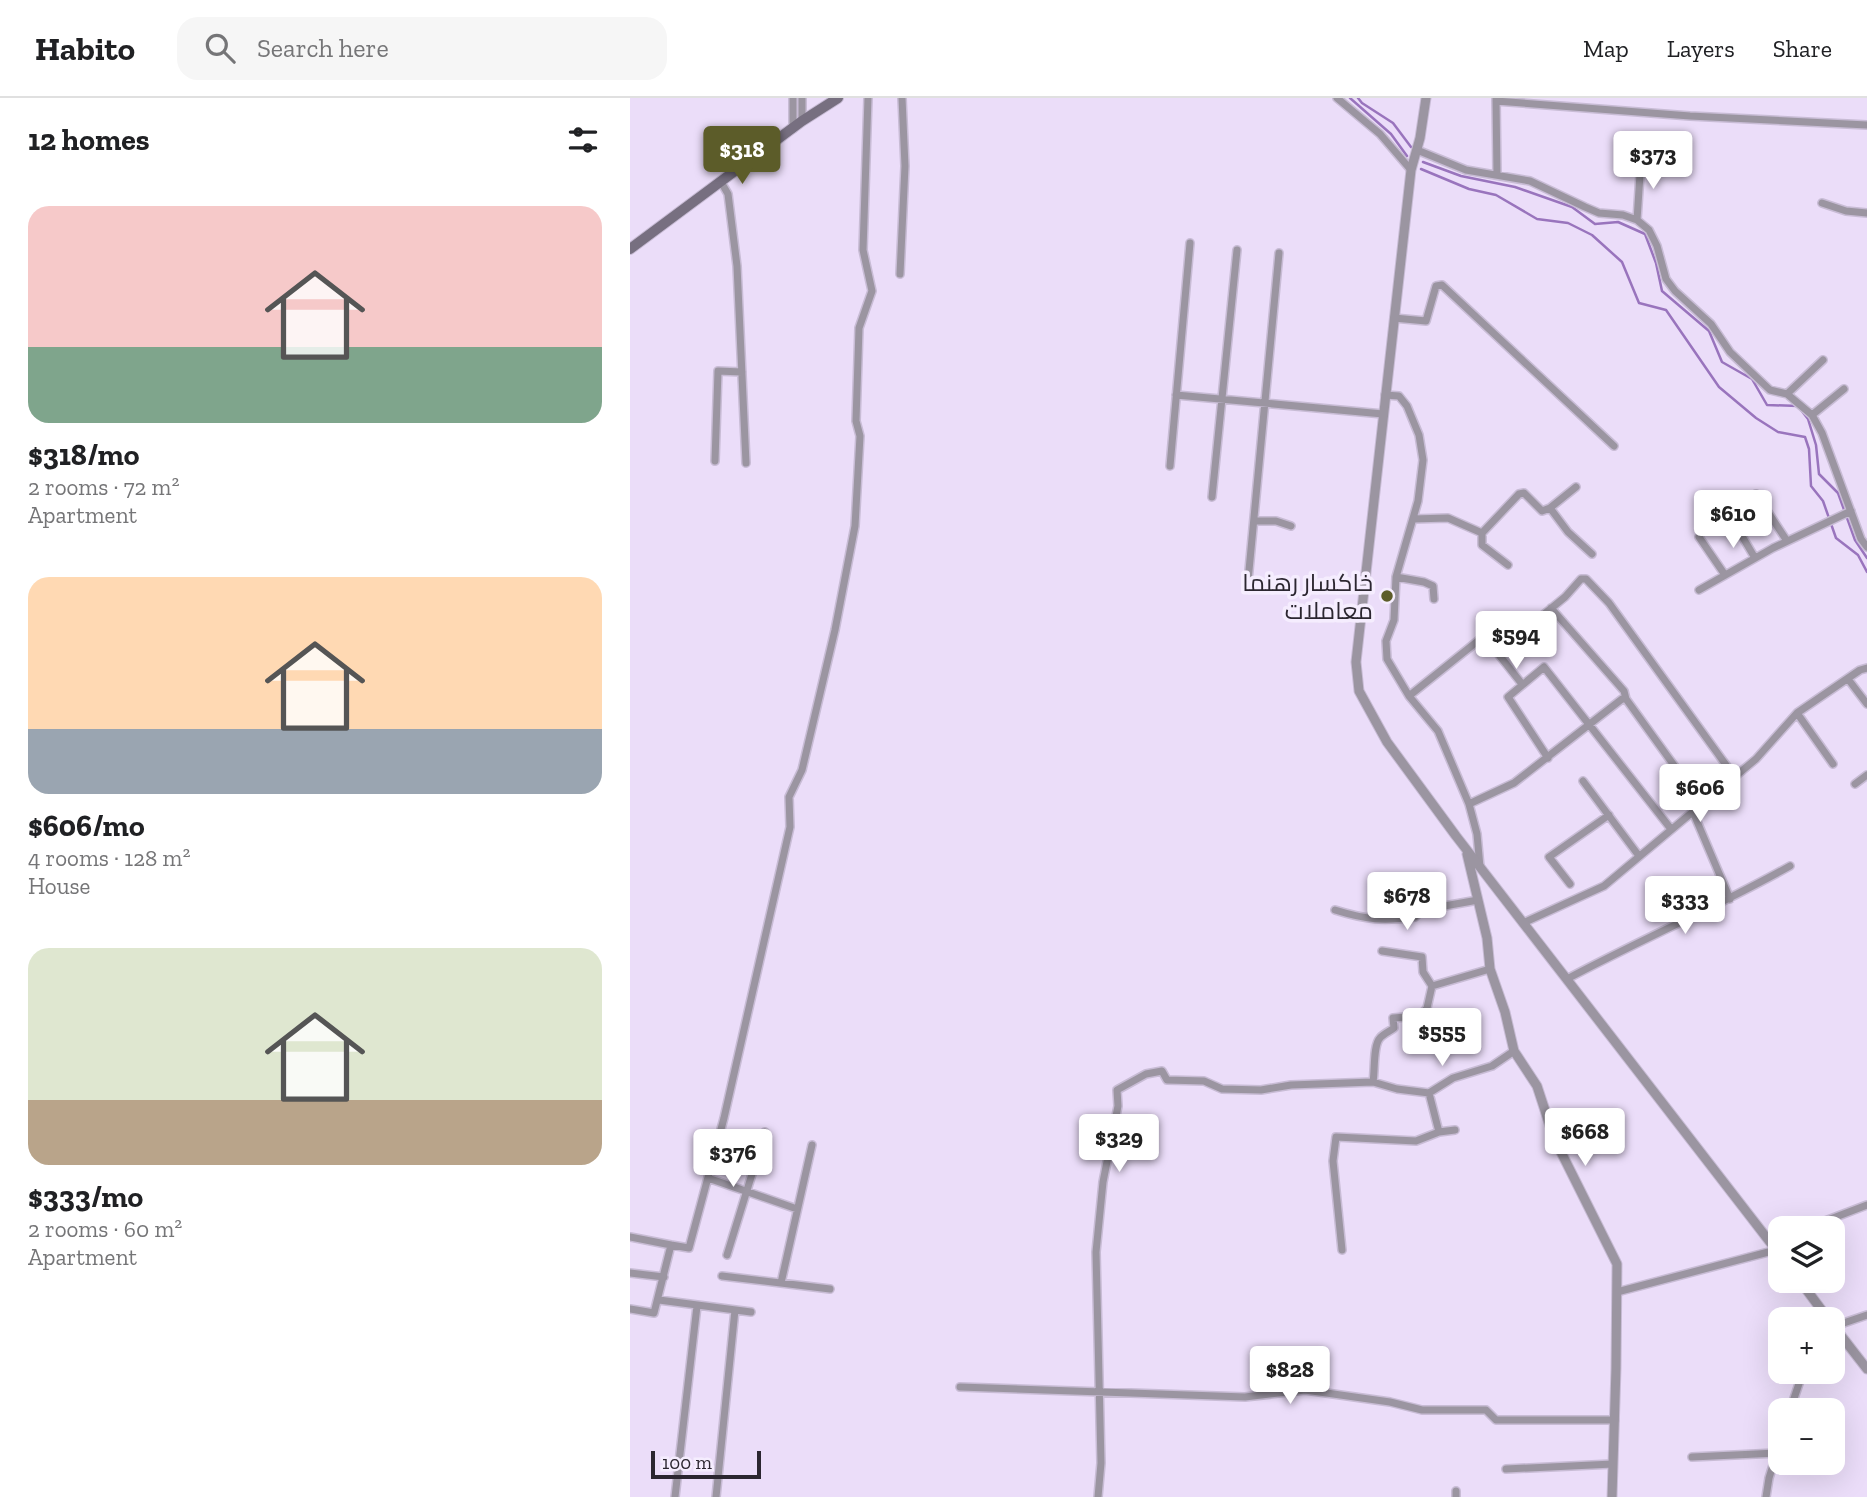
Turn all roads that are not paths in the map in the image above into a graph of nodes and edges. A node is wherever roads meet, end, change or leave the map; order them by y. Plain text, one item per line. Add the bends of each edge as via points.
1 (793, 98) edge
2 (802, 98) edge
3 (838, 98) edge
4 (867, 98) edge
5 (902, 98) edge
6 (1337, 98) edge
7 (1426, 98) edge
8 (1496, 99) edge
9 (802, 121) junction
10 (1867, 125) edge
11 (793, 129) junction
12 (1418, 150) junction
13 (1641, 159) dead end
14 (1411, 170) junction
15 (1497, 175) junction
16 (721, 182) junction
17 (1822, 203) dead end
18 (1867, 213) edge
19 (1637, 220) junction
20 (1190, 243) dead end
21 (630, 249) edge
22 (1237, 250) dead end
23 (1279, 253) dead end
24 (900, 274) dead end
25 (1394, 318) junction
26 (1823, 360) dead end
27 (742, 372) junction
28 (1844, 389) dead end
29 (1176, 394) junction
30 (1787, 394) junction
31 (1385, 395) junction
32 (1221, 399) junction
33 (1265, 403) junction
34 (1383, 414) junction
35 (1812, 415) junction
36 (1614, 446) dead end
37 (715, 461) dead end
38 (746, 463) dead end
39 (1170, 466) dead end
40 (1576, 487) dead end
41 (1756, 494) dead end
42 (1212, 497) dead end
43 (1550, 508) junction
44 (1851, 511) junction
45 (1413, 519) junction
46 (1254, 521) junction
47 (1291, 526) dead end
48 (1735, 526) dead end
49 (1482, 533) junction
50 (1699, 537) dead end
51 (1787, 541) junction
52 (1867, 547) edge
53 (1592, 554) dead end
54 (1755, 558) junction
55 (1508, 565) dead end
56 (1725, 575) junction
57 (1396, 577) junction
58 (1248, 581) dead end
59 (1699, 590) dead end
60 (1434, 599) dead end
61 (1551, 608) junction
62 (1532, 624) dead end
63 (1867, 667) edge
64 (1848, 679) junction
65 (1522, 684) junction
66 (1409, 696) junction
67 (1626, 699) junction
68 (1867, 704) edge
69 (1797, 713) junction
70 (1590, 726) junction
71 (1548, 758) junction
72 (1833, 764) dead end
73 (1867, 775) edge
74 (1734, 776) junction
75 (1583, 781) dead end
76 (1855, 784) dead end
77 (1469, 804) junction
78 (1702, 804) junction
79 (1693, 812) junction
80 (1609, 815) junction
81 (1671, 830) junction
82 (1466, 849) junction
83 (1639, 856) junction
84 (1790, 866) dead end
85 (1480, 867) junction
86 (1570, 884) dead end
87 (1730, 899) junction
88 (1478, 900) junction
89 (1335, 910) dead end
90 (1523, 923) junction
91 (1382, 951) dead end
92 (1490, 969) junction
93 (1567, 979) junction
94 (1432, 986) junction
95 (1514, 1052) junction
96 (1373, 1082) junction
97 (1429, 1093) junction
98 (1455, 1130) dead end
99 (765, 1132) dead end
100 (1439, 1132) junction
101 (813, 1145) dead end
102 (708, 1178) junction
103 (747, 1191) junction
104 (1867, 1205) edge
105 (797, 1209) junction
106 (1838, 1216) edge
107 (1768, 1236) edge
108 (630, 1237) edge
109 (671, 1245) junction
110 (1342, 1250) dead end
111 (1768, 1250) edge
112 (727, 1255) dead end
113 (630, 1273) edge
114 (722, 1276) dead end
115 (664, 1277) junction
116 (781, 1283) junction
117 (830, 1289) dead end
118 (1617, 1292) junction
119 (659, 1300) junction
120 (696, 1306) junction
121 (630, 1309) edge
122 (735, 1310) junction
123 (751, 1312) dead end
124 (1867, 1315) edge
125 (1845, 1321) edge
126 (1845, 1341) edge
127 (1867, 1369) edge
128 (960, 1387) dead end
129 (1099, 1392) junction
130 (1615, 1420) junction
131 (1768, 1453) edge
132 (1692, 1457) dead end
133 (1613, 1464) junction
134 (1506, 1469) dead end
135 (1772, 1475) edge
136 (675, 1497) edge
137 (716, 1497) edge
138 (1098, 1497) edge
139 (1612, 1497) edge
140 (1766, 1497) edge

1 - 11 street
2 - 9 street
3 - 9 main road
4 - 102 street via 863,250 872,290 859,328 855,526 802,770 789,797 787,841
5 - 24 street via 905,166
6 - 14 street via 1380,134
7 - 12 street
8 - 10 street
8 - 15 street
9 - 11 main road
11 - 16 main road
12 - 14 street
12 - 15 street via 1466,170
13 - 19 street
14 - 25 street
15 - 19 street via 1530,181 1599,213
16 - 21 main road
16 - 27 street via 728,194 737,266
17 - 18 street
19 - 30 street via 1649,230 1666,279 1675,291 1770,390
20 - 29 street
22 - 32 street
23 - 33 street
25 - 31 street
25 - 36 street via 1426,321 1436,286 1442,285
26 - 30 street
27 - 37 street via 718,370
27 - 38 street
28 - 35 street
29 - 32 street
29 - 39 street
30 - 35 street
31 - 34 street
31 - 45 street via 1399,396 1419,435 1423,460
32 - 33 street
32 - 42 street
33 - 34 street
33 - 46 street
34 - 82 street via 1356,662 1359,691 1387,742
35 - 44 street
40 - 43 street
41 - 51 street
43 - 49 street via 1541,511 1521,493
43 - 53 street
44 - 51 street
44 - 52 street
45 - 49 street via 1448,518
45 - 57 street
46 - 47 street
46 - 58 street
48 - 54 street
49 - 55 street via 1481,544
50 - 56 street
51 - 54 street
54 - 56 street
56 - 59 street
57 - 60 street via 1433,586
57 - 66 street via 1387,659
61 - 62 street
61 - 67 street via 1624,691
61 - 74 street via 1586,579 1609,603
63 - 64 street
64 - 68 street
64 - 69 street
65 - 66 street via 1484,636
65 - 70 street via 1546,668
65 - 71 street via 1508,697
66 - 77 street via 1438,731
67 - 70 street
67 - 78 street
69 - 72 street
69 - 74 street via 1756,759
70 - 71 street
70 - 81 street
71 - 77 street via 1514,783
73 - 76 street
74 - 78 street
75 - 80 street
77 - 85 street
78 - 79 street
79 - 81 street
79 - 87 street
80 - 83 street
80 - 86 street via 1549,857
81 - 83 street
82 - 85 street
82 - 88 street
83 - 90 street via 1604,886
84 - 87 street
85 - 90 street
87 - 93 street
88 - 89 street via 1394,919 1364,919
88 - 92 street
90 - 93 street
91 - 94 street via 1422,957 1423,972
92 - 94 street
92 - 95 street
93 - 107 street
94 - 96 street via 1427,1008 1420,1016 1393,1018 1393,1030 1378,1039
95 - 97 street via 1492,1066 1452,1078
95 - 118 street via 1537,1086 1554,1138 1617,1264
96 - 97 street
96 - 129 street via 1222,1089 1204,1082 1167,1080 1162,1071 1117,1090 1096,1252
97 - 100 street
98 - 100 street
99 - 103 street
100 - 110 street via 1416,1140 1336,1137 1333,1161
101 - 105 street
102 - 103 street
102 - 109 street via 689,1248
103 - 105 street
103 - 112 street
104 - 106 street
105 - 116 street
108 - 109 street
109 - 115 street
111 - 118 street
113 - 115 street
114 - 116 street
115 - 119 street
116 - 117 street
118 - 130 street
119 - 120 street
119 - 121 street via 654,1313
120 - 122 street
120 - 136 street
122 - 123 street
122 - 137 street
124 - 125 street
126 - 127 street
128 - 129 street
129 - 130 street via 1245,1397 1306,1390 1422,1410 1486,1410 1496,1420
129 - 138 street
130 - 133 street
131 - 132 street
133 - 134 street
133 - 139 street
135 - 140 street

